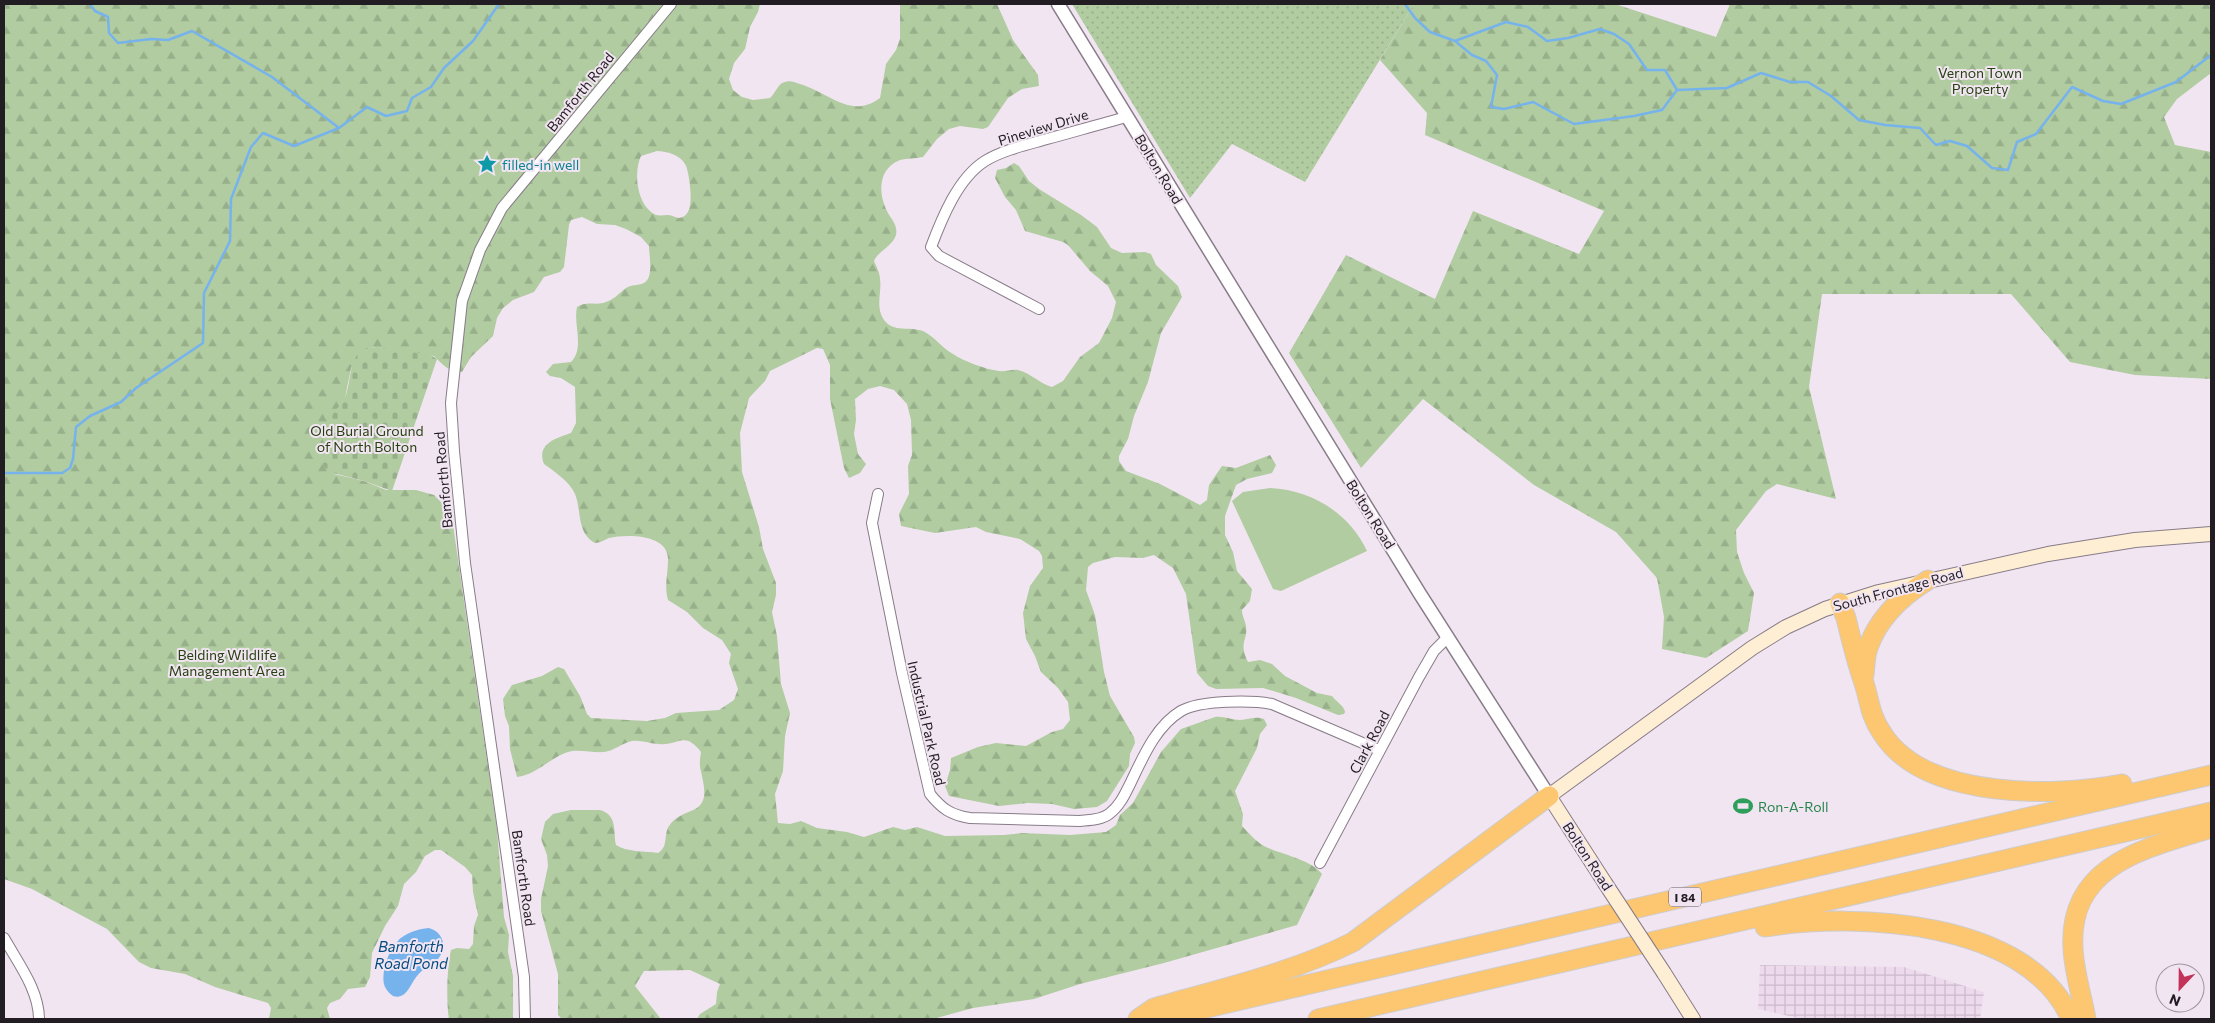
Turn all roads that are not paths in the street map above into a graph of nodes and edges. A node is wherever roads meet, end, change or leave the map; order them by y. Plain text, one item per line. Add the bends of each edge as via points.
1 (670, 4) edge
2 (1058, 4) edge
3 (1127, 117) junction
4 (1039, 309) dead end
5 (878, 494) dead end
6 (2211, 534) edge
7 (1928, 580) junction
8 (1840, 603) junction
9 (1447, 638) junction
10 (1863, 679) junction
11 (1379, 750) junction
12 (2211, 770) edge
13 (2211, 775) edge
14 (1549, 796) junction
15 (2211, 812) edge
16 (2211, 828) edge
17 (1320, 863) dead end
18 (1697, 932) junction
19 (4, 938) edge
20 (39, 1019) edge
21 (526, 1019) edge
22 (1138, 1019) edge
23 (1159, 1019) edge
24 (1318, 1019) edge
25 (1693, 1019) edge
26 (2072, 1019) edge
27 (2086, 1019) edge

1 - 21 street, Bamforth Road via 502,208 480,250 459,319 451,402 454,461 465,562 524,977
2 - 3 street, Bolton Road
3 - 4 street, Pineview Drive via 1016,148 986,161 959,188 936,234 931,247 939,256
3 - 9 street, Bolton Road
5 - 11 street, Industrial Park Road via 872,524 930,794 941,808 954,816 1080,821 1108,815 1119,804 1158,732 1182,710 1199,705 1254,701 1272,704
6 - 7 main road, South Frontage Road via 2092,546
7 - 8 main road, South Frontage Road
7 - 10 highway via 1900,600 1880,625 1868,649
8 - 10 highway
8 - 14 main road, South Frontage Road via 1793,624 1752,648
9 - 11 street, Clark Road via 1424,668
9 - 14 street, Bolton Road
10 - 12 highway via 1873,716 1890,745 1921,767 1963,783 2008,790 2061,791 2113,786 2190,768
11 - 17 street, Clark Road
13 - 23 highway, I 84
14 - 22 highway via 1353,942 1270,974 1154,1008
14 - 25 main road, Bolton Road, bridge
15 - 18 highway
16 - 27 highway via 2122,859 2100,875 2087,891 2072,938
18 - 24 highway
18 - 26 highway via 1728,933 1788,924 1858,922 1910,926 1948,934 1999,951 2028,968 2056,993
19 - 20 street via 30,983

